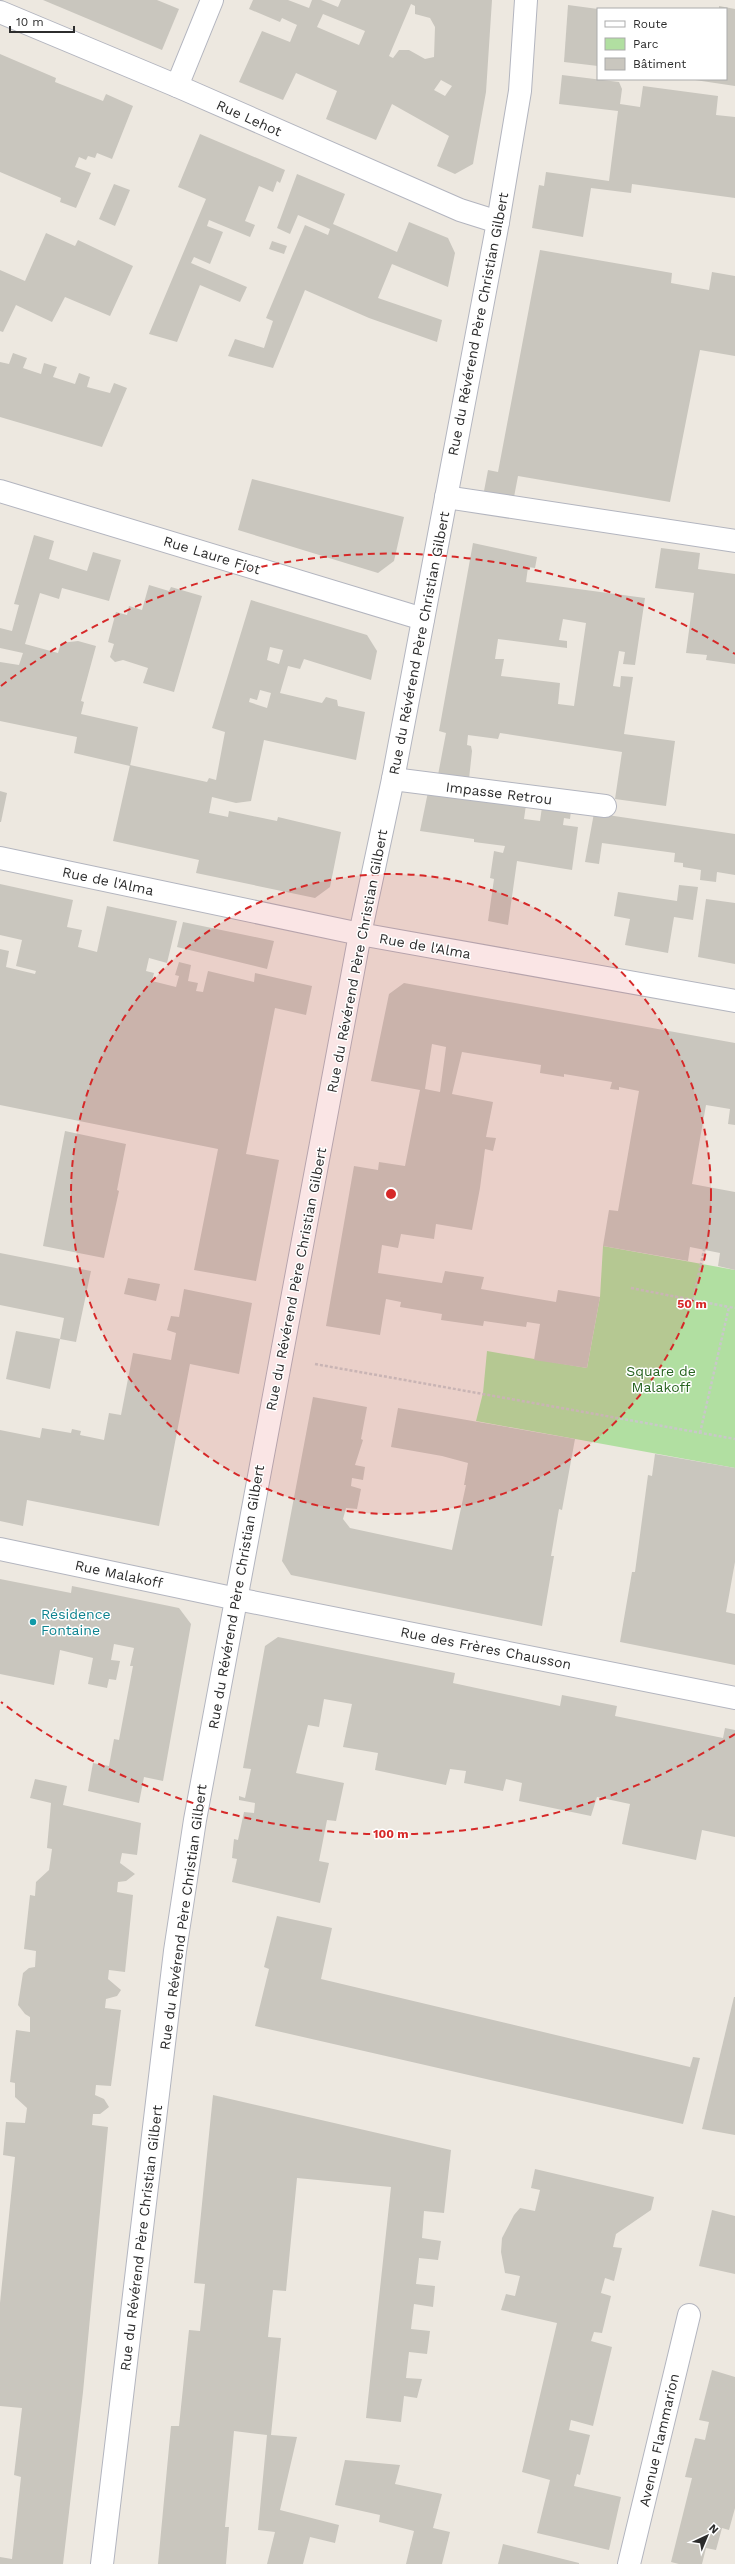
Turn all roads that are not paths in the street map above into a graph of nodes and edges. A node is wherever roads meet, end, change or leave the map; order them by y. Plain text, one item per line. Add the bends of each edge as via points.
1 (212, 0) edge
2 (526, 0) edge
3 (0, 12) edge
4 (177, 86) junction
5 (498, 222) junction
6 (0, 491) edge
7 (446, 497) junction
8 (735, 541) edge
9 (423, 619) junction
10 (393, 779) junction
11 (606, 806) dead end
12 (0, 858) edge
13 (360, 934) junction
14 (735, 1001) edge
15 (0, 1549) edge
16 (238, 1599) junction
17 (735, 1698) edge
18 (689, 2316) dead end
19 (102, 2564) edge
20 (629, 2564) edge

1 - 4 street
2 - 5 street, Rue du Révérend Père Christian Gilbert via 520,91
3 - 4 street, Rue Lehot
4 - 5 street, Rue Lehot via 460,210
5 - 7 street, Rue du Révérend Père Christian Gilbert
6 - 9 street, Rue Laure Fiot
7 - 8 street
7 - 9 street, Rue du Révérend Père Christian Gilbert
9 - 10 street, Rue du Révérend Père Christian Gilbert
10 - 11 street, Impasse Retrou
10 - 13 street, Rue du Révérend Père Christian Gilbert
12 - 13 street, Rue de l'Alma
13 - 14 street, Rue de l'Alma
13 - 16 street, Rue du Révérend Père Christian Gilbert via 242,1557
15 - 16 street, Rue Malakoff
16 - 17 street, Rue des Frères Chausson
16 - 19 street, Rue du Révérend Père Christian Gilbert via 195,1820 175,1952
18 - 20 street, Avenue Flammarion

